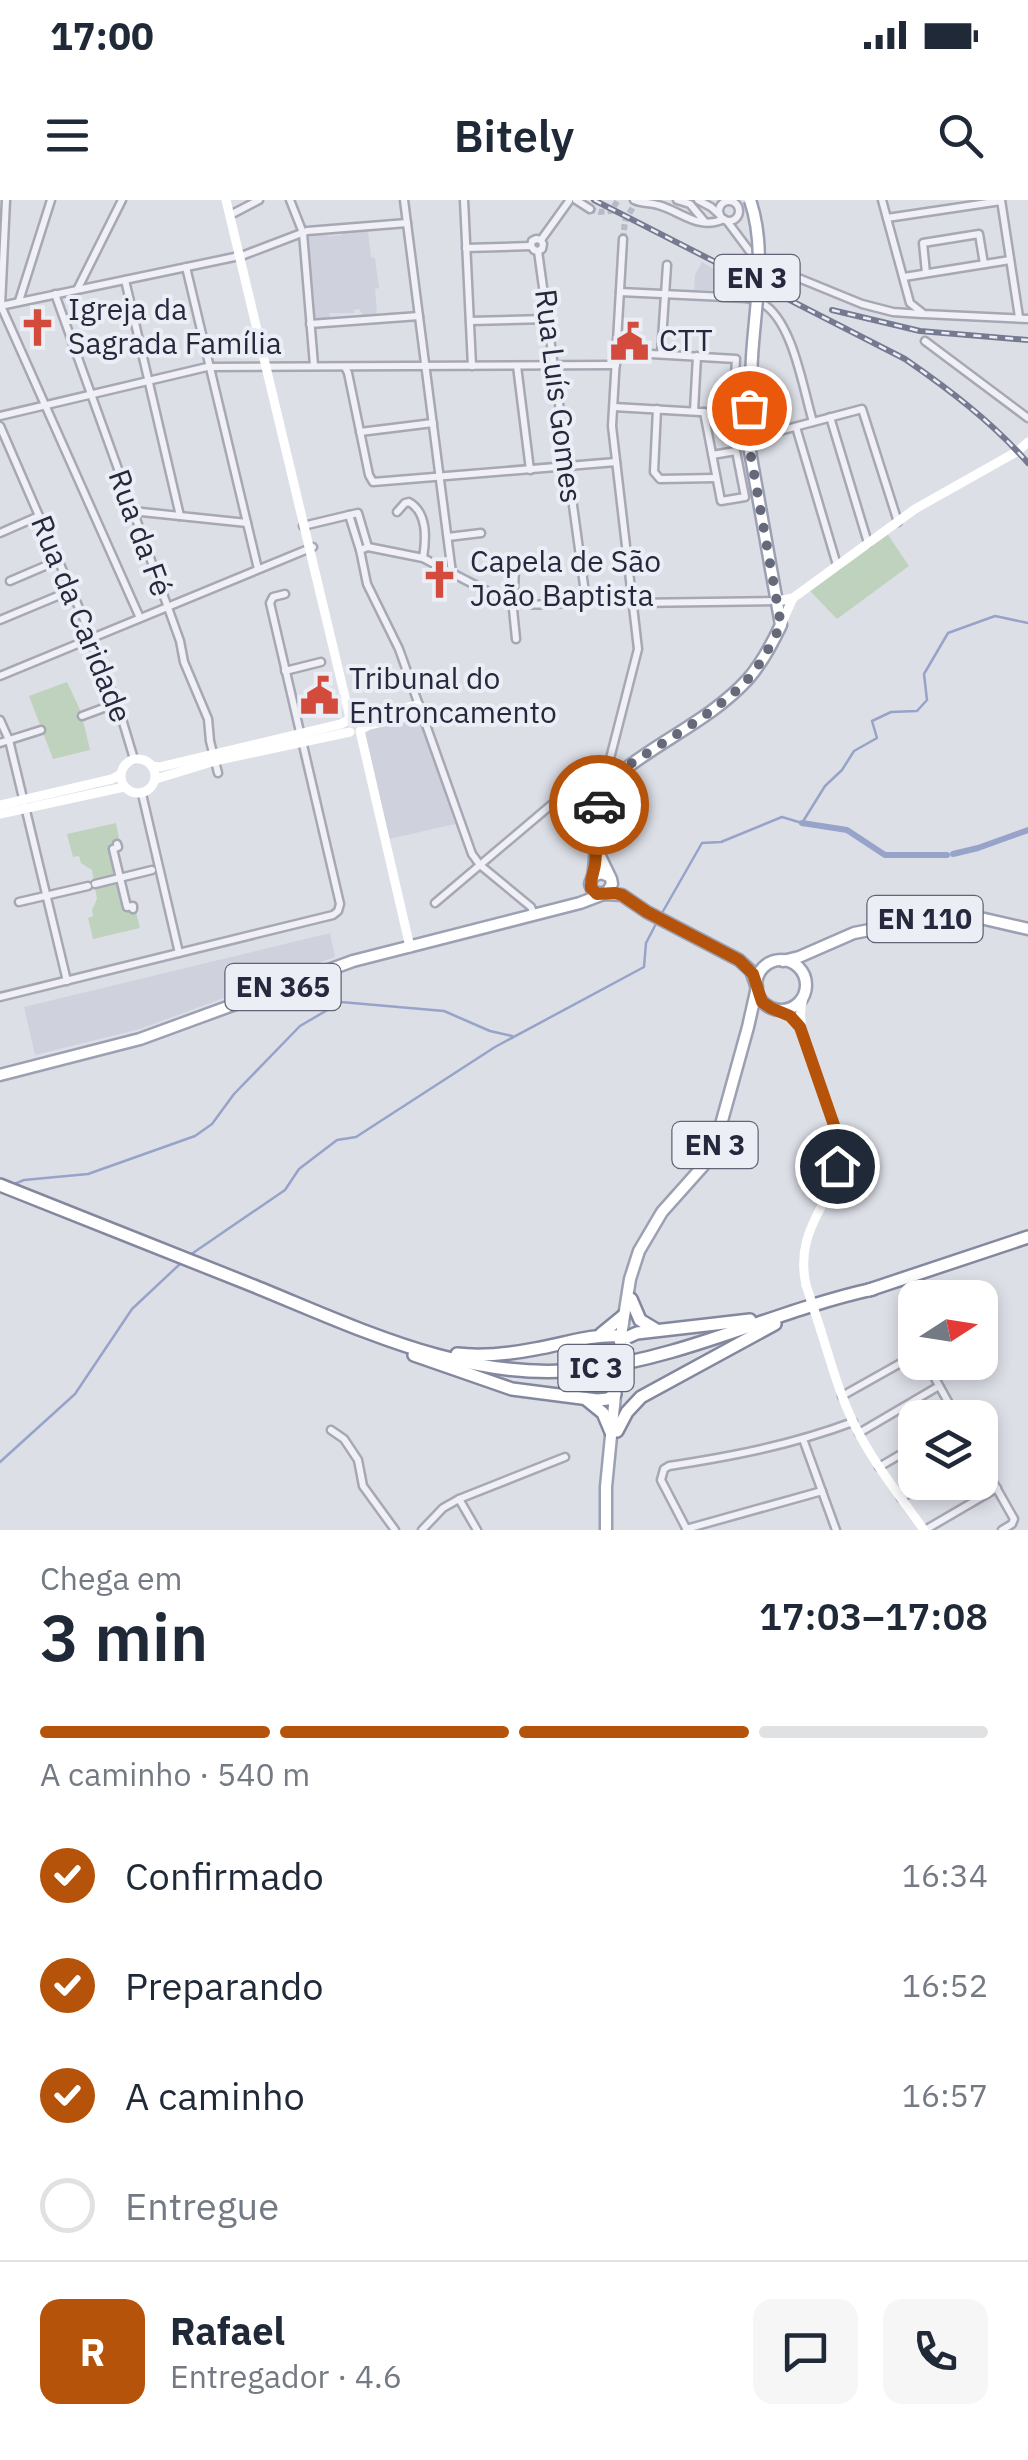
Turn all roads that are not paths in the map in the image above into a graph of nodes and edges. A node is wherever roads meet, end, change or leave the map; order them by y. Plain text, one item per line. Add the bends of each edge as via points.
1 (6, 200) edge
2 (51, 200) edge
3 (122, 200) edge
4 (228, 200) edge
5 (259, 200) edge
6 (290, 200) edge
7 (404, 200) edge
8 (464, 200) edge
9 (634, 200) edge
10 (677, 200) edge
11 (698, 200) edge
12 (747, 200) edge
13 (882, 200) edge
14 (909, 200) edge
15 (1001, 200) edge
16 (573, 201) edge
17 (727, 201) edge
18 (969, 203) edge
19 (590, 209) dead end
20 (739, 211) junction
21 (234, 213) junction
22 (910, 214) junction
23 (887, 218) junction
24 (722, 220) junction
25 (705, 222) junction
26 (407, 223) junction
27 (303, 233) junction
28 (741, 239) junction
29 (623, 240) tunnel mouth
30 (466, 248) junction
31 (535, 248) junction
32 (241, 255) junction
33 (1010, 260) junction
34 (984, 264) junction
35 (667, 265) dead end
36 (186, 267) junction
37 (926, 273) junction
38 (904, 277) junction
39 (125, 280) junction
40 (77, 290) junction
41 (620, 292) junction
42 (55, 294) junction
43 (665, 294) junction
44 (19, 302) junction
45 (1, 306) edge
46 (924, 314) junction
47 (420, 316) junction
48 (1024, 318) edge
49 (547, 320) junction
50 (470, 321) junction
51 (310, 324) junction
52 (926, 341) dead end
53 (616, 352) junction
54 (661, 354) junction
55 (698, 356) junction
56 (314, 365) junction
57 (554, 365) junction
58 (210, 366) junction
59 (268, 366) junction
60 (426, 366) junction
61 (472, 366) junction
62 (517, 366) junction
63 (616, 366) junction
64 (344, 367) junction
65 (148, 381) junction
66 (91, 394) junction
67 (734, 394) dead end
68 (46, 405) junction
69 (614, 407) junction
70 (749, 408) junction
71 (657, 410) junction
72 (694, 411) junction
73 (704, 412) junction
74 (734, 414) junction
75 (0, 416) edge
76 (830, 417) junction
77 (1028, 418) edge
78 (748, 421) junction
79 (433, 422) junction
80 (813, 422) junction
81 (0, 426) edge
82 (796, 427) junction
83 (360, 432) junction
84 (748, 440) junction
85 (1028, 442) edge
86 (712, 455) junction
87 (616, 462) junction
88 (566, 467) junction
89 (530, 470) junction
90 (440, 477) junction
91 (716, 478) junction
92 (132, 511) junction
93 (398, 512) dead end
94 (39, 516) junction
95 (180, 516) junction
96 (898, 522) junction
97 (248, 523) junction
98 (306, 526) junction
99 (0, 533) edge
100 (481, 533) dead end
101 (448, 537) junction
102 (868, 543) junction
103 (311, 548) junction
104 (364, 549) junction
105 (424, 558) junction
106 (58, 560) junction
107 (838, 564) junction
108 (258, 569) junction
109 (516, 569) dead end
110 (452, 573) junction
111 (10, 582) dead end
112 (72, 590) junction
113 (285, 594) dead end
114 (794, 598) junction
115 (633, 599) junction
116 (586, 600) junction
117 (777, 601) junction
118 (514, 603) junction
119 (166, 607) junction
120 (140, 618) junction
121 (0, 620) edge
122 (781, 625) junction
123 (92, 638) junction
124 (516, 639) dead end
125 (322, 662) dead end
126 (285, 671) junction
127 (0, 676) edge
128 (117, 703) junction
129 (420, 709) junction
130 (82, 716) dead end
131 (0, 720) edge
132 (355, 724) junction
133 (42, 730) dead end
134 (300, 737) junction
135 (4, 742) edge
136 (612, 754) junction
137 (214, 757) junction
138 (134, 759) junction
139 (152, 766) junction
140 (626, 767) junction
141 (218, 773) dead end
142 (121, 774) junction
143 (156, 779) junction
144 (606, 784) junction
145 (124, 787) junction
146 (142, 794) junction
147 (24, 803) junction
148 (0, 805) edge
149 (0, 814) edge
150 (117, 844) dead end
151 (596, 847) junction
152 (480, 865) junction
153 (152, 870) dead end
154 (120, 878) junction
155 (610, 878) junction
156 (591, 880) junction
157 (603, 895) junction
158 (46, 896) junction
159 (19, 902) dead end
160 (435, 904) dead end
161 (567, 905) junction
162 (133, 909) dead end
163 (648, 910) junction
164 (534, 914) junction
165 (1028, 929) edge
166 (406, 941) junction
167 (824, 945) junction
168 (179, 953) junction
169 (739, 960) junction
170 (777, 962) junction
171 (67, 981) junction
172 (806, 981) junction
173 (756, 986) junction
174 (0, 997) edge
175 (803, 998) junction
176 (776, 1010) junction
177 (748, 1027) junction
178 (804, 1037) junction
179 (0, 1075) edge
180 (0, 1185) edge
181 (1028, 1238) edge
182 (644, 1242) junction
183 (632, 1299) junction
184 (624, 1316) junction
185 (777, 1319) junction
186 (659, 1330) junction
187 (370, 1334) junction
188 (597, 1336) junction
189 (623, 1342) junction
190 (408, 1345) junction
191 (420, 1358) junction
192 (898, 1365) edge
193 (936, 1380) edge
194 (940, 1386) junction
195 (619, 1390) junction
196 (842, 1396) junction
197 (640, 1397) junction
198 (587, 1400) junction
199 (947, 1400) edge
200 (853, 1422) junction
201 (331, 1430) dead end
202 (614, 1432) junction
203 (858, 1433) junction
204 (803, 1439) junction
205 (898, 1456) edge
206 (565, 1457) dead end
207 (878, 1467) junction
208 (822, 1490) junction
209 (998, 1491) edge
210 (898, 1494) edge
211 (459, 1500) junction
212 (902, 1500) edge
213 (975, 1500) edge
214 (606, 1527) edge
215 (395, 1530) edge
216 (422, 1530) edge
217 (477, 1530) edge
218 (686, 1530) edge
219 (836, 1530) edge
220 (924, 1530) edge
221 (1002, 1530) edge

1 - 45 street
2 - 44 street
3 - 40 street
4 - 21 street
4 - 32 street
5 - 21 street
6 - 27 street
7 - 26 street
8 - 30 street
9 - 25 street
10 - 25 street
11 - 17 street
11 - 24 street
12 - 20 street
12 - 70 main road, EN 3, bridge via 758,226
13 - 23 street
14 - 22 street
15 - 18 street
15 - 33 street
16 - 19 street
16 - 31 street
17 - 20 street
17 - 24 street
18 - 22 street
20 - 24 street via 735,219
20 - 28 street
21 - 32 street
22 - 23 street
23 - 38 street
24 - 25 street
24 - 28 street
26 - 27 street
26 - 47 street
27 - 32 street
27 - 51 street
28 - 46 street via 754,256 811,284 862,304
29 - 41 street
30 - 31 street
30 - 50 street
31 - 49 street, Rua Luís Gomes
32 - 36 street
32 - 59 street
33 - 34 street
33 - 48 street
34 - 37 street
34 - 37 street via 980,234 923,243
35 - 43 street
36 - 39 street
36 - 58 street
37 - 38 street
38 - 46 street via 910,303
39 - 40 street
39 - 65 street
40 - 42 street
41 - 43 street
41 - 53 street
42 - 44 street
42 - 66 street, Rua da Fé
43 - 54 street
43 - 80 street via 762,303 786,333
44 - 45 street
45 - 68 street
46 - 48 street
47 - 51 street
47 - 60 street
49 - 50 street
49 - 57 street, Rua Luís Gomes
50 - 61 street
51 - 56 street
52 - 77 street
53 - 54 street
53 - 63 street
54 - 55 street
55 - 67 street via 736,360
55 - 72 street
56 - 59 street
56 - 64 street
57 - 62 street
57 - 63 street
57 - 88 street, Rua Luís Gomes
58 - 59 street
58 - 65 street
58 - 97 street
59 - 98 street
60 - 61 street
60 - 64 street
60 - 79 street
61 - 62 street
62 - 89 street
63 - 69 street
64 - 83 street
65 - 66 street
65 - 95 street
66 - 68 street
66 - 92 street, Rua da Fé
68 - 75 street
68 - 120 street
69 - 71 street
69 - 87 street
70 - 74 street
70 - 78 main road, EN 3
71 - 72 street
71 - 91 street via 656,476
72 - 73 street
73 - 74 street
73 - 86 street
74 - 78 street
76 - 80 street
76 - 96 street via 862,409
76 - 102 street
78 - 84 main road, EN 3
79 - 83 street
79 - 90 street
80 - 82 street
81 - 94 street, Rua da Caridade
82 - 84 street
82 - 107 street
83 - 90 street via 372,481
84 - 117 main road, EN 3
85 - 96 street
86 - 91 street
86 - 91 street via 736,451 744,497 721,502
87 - 88 street
87 - 115 street
88 - 89 street
88 - 116 street, Rua Luís Gomes
89 - 90 street
90 - 101 street
92 - 95 street
92 - 119 street, Rua da Fé
93 - 105 street via 404,502 420,509
94 - 99 street
94 - 106 street, Rua da Caridade
95 - 97 street
96 - 102 street
97 - 108 street
98 - 103 street
98 - 104 street via 350,515
100 - 101 street
101 - 110 street
102 - 107 street
103 - 108 street
103 - 132 street
104 - 105 street
104 - 129 street via 368,584
105 - 110 street
106 - 111 street
106 - 112 street, Rua da Caridade
107 - 114 street
108 - 119 street
109 - 118 street
110 - 118 street
112 - 121 street
112 - 123 street, Rua da Caridade
113 - 126 street via 270,602
114 - 117 street
114 - 122 street
115 - 116 street
115 - 117 street
115 - 136 street via 638,648
116 - 118 street
117 - 122 main road, EN 3
118 - 124 street
119 - 120 street
119 - 137 street, Rua da Fé via 208,720
120 - 123 street
122 - 140 main road via 728,698
123 - 127 street
123 - 128 street, Rua da Caridade
125 - 126 street
126 - 134 street
128 - 130 street
128 - 138 street, Rua da Caridade
129 - 132 street
129 - 152 street
131 - 135 street
132 - 134 street
132 - 166 street
133 - 135 street
134 - 137 street
134 - 168 street via 338,911
135 - 147 street
136 - 140 street
136 - 144 street
137 - 139 street
137 - 141 street, Rua da Fé
137 - 143 street
138 - 139 street
138 - 142 street
139 - 143 street
140 - 144 main road
142 - 145 street
142 - 147 street
143 - 146 street
144 - 151 main road
144 - 152 street via 551,805
145 - 146 street
145 - 147 street
146 - 168 street
147 - 148 street
147 - 149 street
147 - 158 street
150 - 154 street
151 - 155 main road
151 - 156 main road
152 - 160 street
152 - 164 street
153 - 154 street
154 - 158 street
154 - 162 street via 127,908
155 - 156 main road via 601,872
155 - 157 main road via 612,888
155 - 163 main road
156 - 157 main road via 593,892
156 - 161 main road, EN 365
157 - 161 main road, EN 365
157 - 163 main road via 622,895
158 - 159 street
158 - 171 street
161 - 164 main road, EN 365
163 - 169 main road
164 - 166 main road, EN 365
165 - 167 main road, EN 110 via 949,916 866,930
166 - 179 main road, EN 365 via 140,1039
167 - 170 main road
167 - 172 main road via 811,957
168 - 171 street
169 - 170 main road
169 - 173 main road
170 - 172 main road via 798,967
170 - 173 main road, EN 3 via 762,970
171 - 174 street
172 - 175 main road
173 - 176 main road via 762,1002
173 - 177 main road, EN 3
175 - 176 main road via 793,1008
175 - 178 street
176 - 177 main road via 759,1014
176 - 178 street via 794,1019
177 - 182 main road, EN 3 via 712,1152
178 - 196 street, bridge via 838,1152 803,1264
180 - 187 highway, IC 3
181 - 185 highway, IC 3
182 - 183 main road, EN 3
182 - 184 main road, EN 3
183 - 186 highway via 640,1320
183 - 189 main road, EN 3
184 - 188 highway
184 - 189 main road, EN 3
185 - 186 highway
185 - 190 highway, IC 3 via 585,1370 498,1368
185 - 191 highway, IC 3 via 663,1359 582,1376 508,1375
185 - 197 highway
186 - 189 highway
187 - 190 highway, IC 3
187 - 191 highway, IC 3
188 - 189 highway
188 - 190 highway via 489,1355
189 - 195 main road, EN 3, bridge
191 - 198 highway via 512,1390
192 - 196 street
193 - 194 street
194 - 199 street
194 - 203 street
195 - 197 highway
195 - 198 highway via 606,1400
195 - 202 main road, EN 3
196 - 200 street
197 - 202 highway
198 - 202 highway
200 - 203 street
200 - 204 street
201 - 215 street via 358,1460 362,1486
202 - 214 main road, EN 3
203 - 207 street
204 - 208 street
204 - 218 street via 669,1466 662,1472 665,1488
205 - 207 street
206 - 211 street
207 - 210 street
208 - 218 street
208 - 219 street
209 - 221 street via 1014,1519
211 - 216 street
211 - 217 street
212 - 220 street
213 - 220 street

